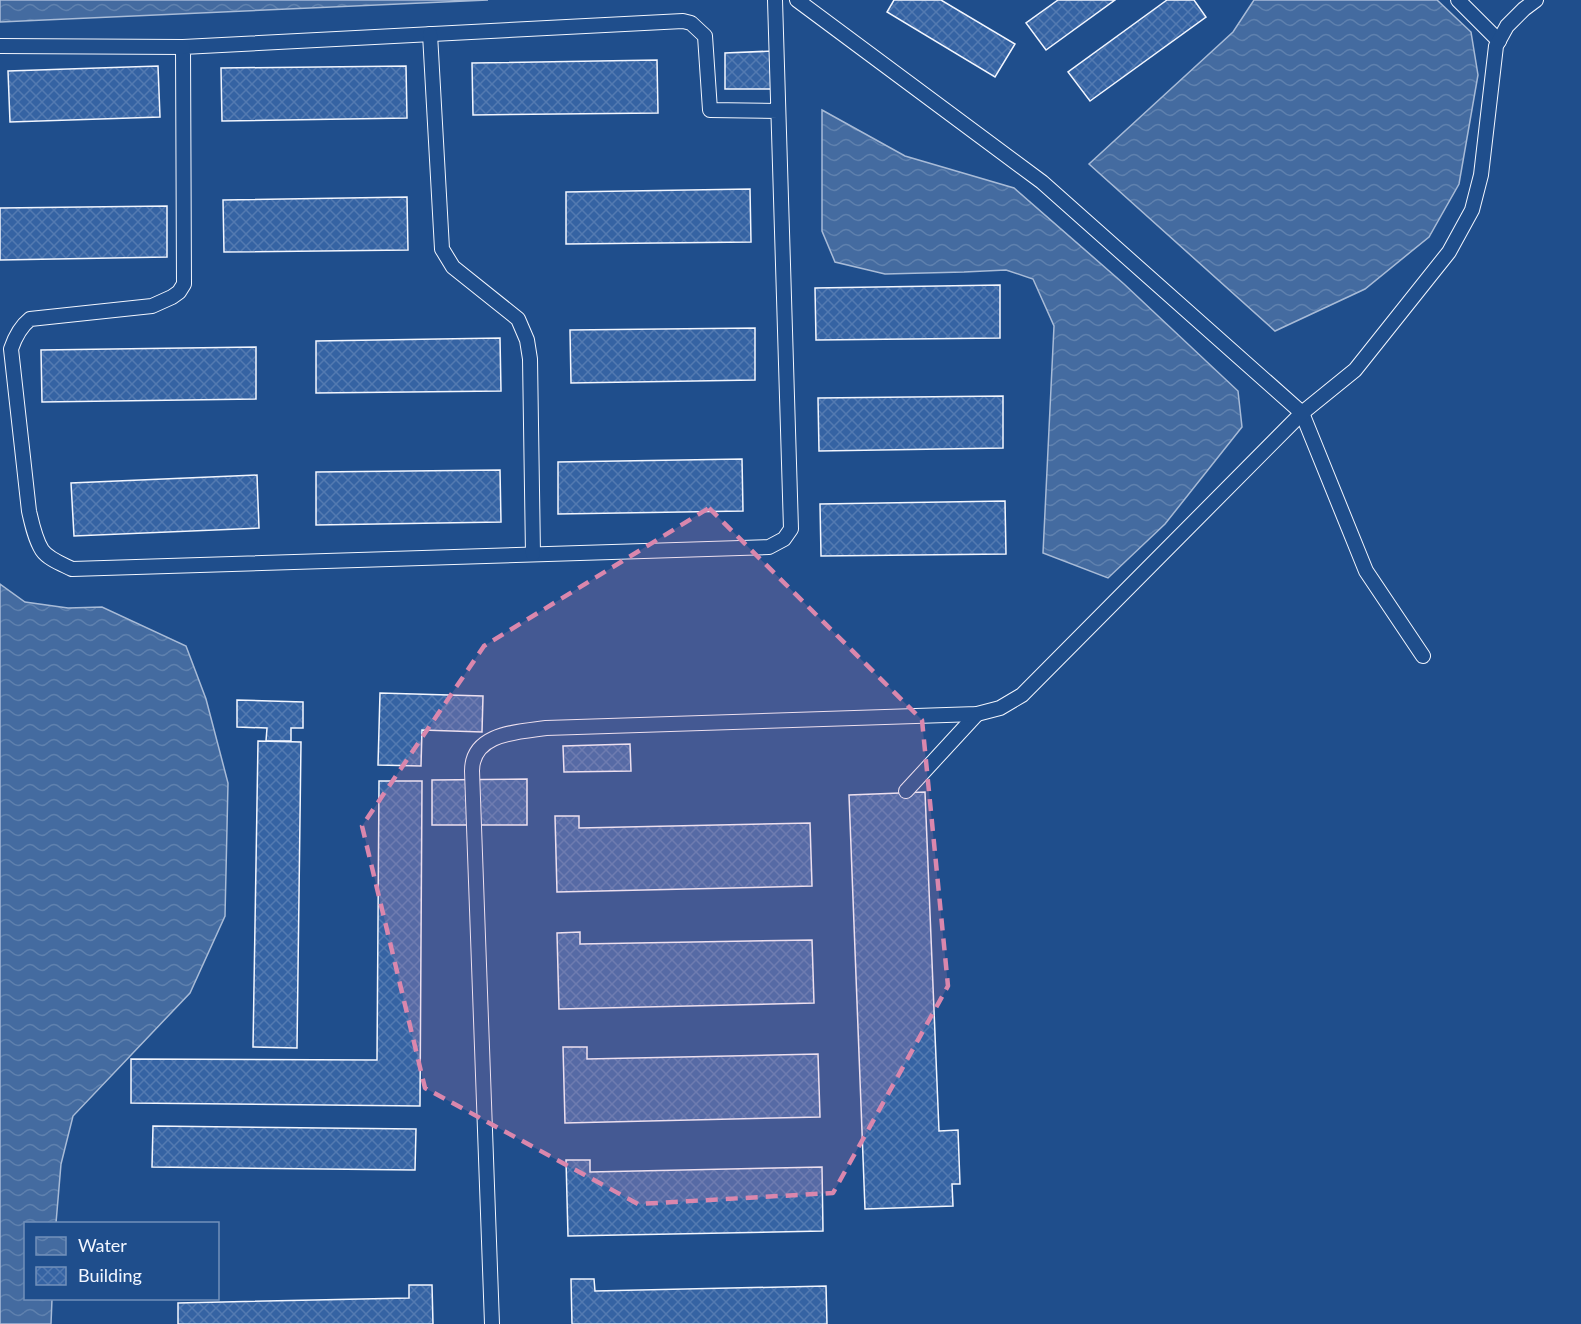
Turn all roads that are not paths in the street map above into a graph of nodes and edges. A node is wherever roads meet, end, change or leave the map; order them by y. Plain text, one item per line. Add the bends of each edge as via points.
1 (775, 0) edge
2 (797, 0) edge
3 (1458, 0) edge
4 (1536, 0) edge
5 (430, 34) junction
6 (1499, 40) junction
7 (0, 46) edge
8 (183, 47) junction
9 (778, 111) junction
10 (1302, 413) junction
11 (533, 554) junction
12 (1422, 656) dead end
13 (977, 714) junction
14 (906, 791) dead end
15 (492, 1324) edge

1 - 9 lane
2 - 10 lane via 1042,182
3 - 6 lane
4 - 6 lane via 1507,26
5 - 8 lane
5 - 9 lane via 683,21 705,36 710,110
5 - 11 lane via 442,249 453,267 518,319 527,340
6 - 10 lane via 1481,176 1472,210 1449,252 1355,370
7 - 8 lane
8 - 11 lane via 184,284 172,297 152,306 30,319 18,332 11,350 29,512 42,550 72,568
9 - 11 lane via 791,529 784,539 769,547
10 - 12 lane via 1366,571
10 - 13 lane via 1022,695 1000,708
13 - 14 lane
13 - 15 lane via 546,728 504,734 485,744 475,755 472,771

